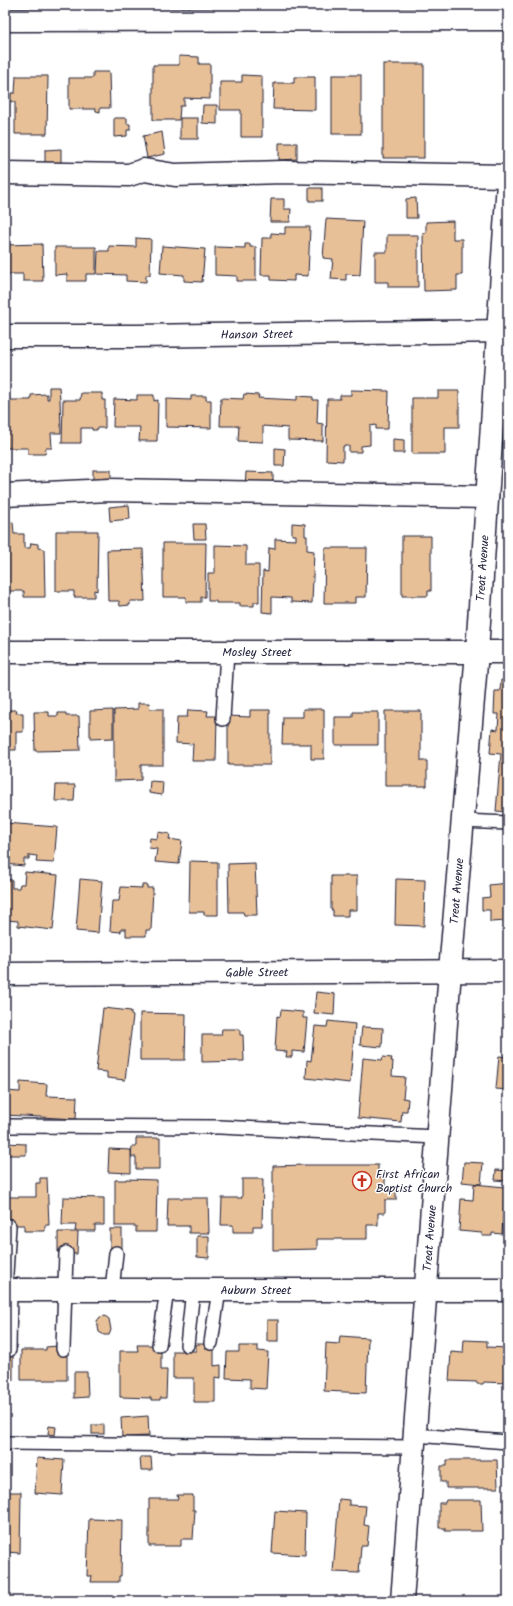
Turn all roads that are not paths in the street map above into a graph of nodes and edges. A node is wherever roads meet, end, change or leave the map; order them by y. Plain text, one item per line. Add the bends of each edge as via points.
1 (508, 19) edge
2 (5, 20) edge
3 (5, 173) edge
4 (508, 176) edge
5 (508, 182) edge
6 (503, 331) edge
7 (5, 336) edge
8 (5, 495) edge
9 (487, 497) junction
10 (5, 652) edge
11 (227, 652) junction
12 (477, 652) junction
13 (508, 652) edge
14 (223, 719) dead end
15 (462, 822) junction
16 (508, 823) edge
17 (450, 971) junction
18 (508, 971) edge
19 (5, 974) edge
20 (5, 1126) edge
21 (437, 1137) junction
22 (9, 1226) dead end
23 (66, 1253) dead end
24 (116, 1253) dead end
25 (7, 1290) edge
26 (64, 1290) junction
27 (112, 1290) junction
28 (167, 1290) junction
29 (193, 1290) junction
30 (219, 1290) junction
31 (426, 1290) junction
32 (508, 1290) edge
33 (211, 1343) dead end
34 (159, 1345) dead end
35 (187, 1345) dead end
36 (63, 1348) dead end
37 (9, 1350) dead end
38 (414, 1441) junction
39 (508, 1442) edge
40 (5, 1443) edge
41 (402, 1601) edge

1 - 2 street
3 - 4 street via 129,175 144,170 175,175 283,172
5 - 6 street, Treat Avenue
6 - 7 street, Hanson Street
6 - 9 street, Treat Avenue
8 - 9 street via 109,490
9 - 12 street, Treat Avenue
10 - 11 street, Mosley Street
11 - 12 street, Mosley Street
11 - 14 lane
12 - 13 street, Mosley Street
12 - 15 street, Treat Avenue
15 - 16 lane
15 - 17 street, Treat Avenue
17 - 18 street, Gable Street
17 - 19 street, Gable Street
17 - 21 street, Treat Avenue
20 - 21 lane via 220,1128
21 - 31 street, Treat Avenue
22 - 25 lane
23 - 26 lane
24 - 27 lane
25 - 26 street, Auburn Street
25 - 37 lane
26 - 27 street, Auburn Street
26 - 36 lane
27 - 28 street, Auburn Street
28 - 29 street, Auburn Street
28 - 34 lane
29 - 30 street, Auburn Street
29 - 35 lane
30 - 31 street, Auburn Street
30 - 33 lane
31 - 32 street, Auburn Street
31 - 38 street, Treat Avenue
38 - 39 lane
38 - 40 lane
38 - 41 street, Treat Avenue

